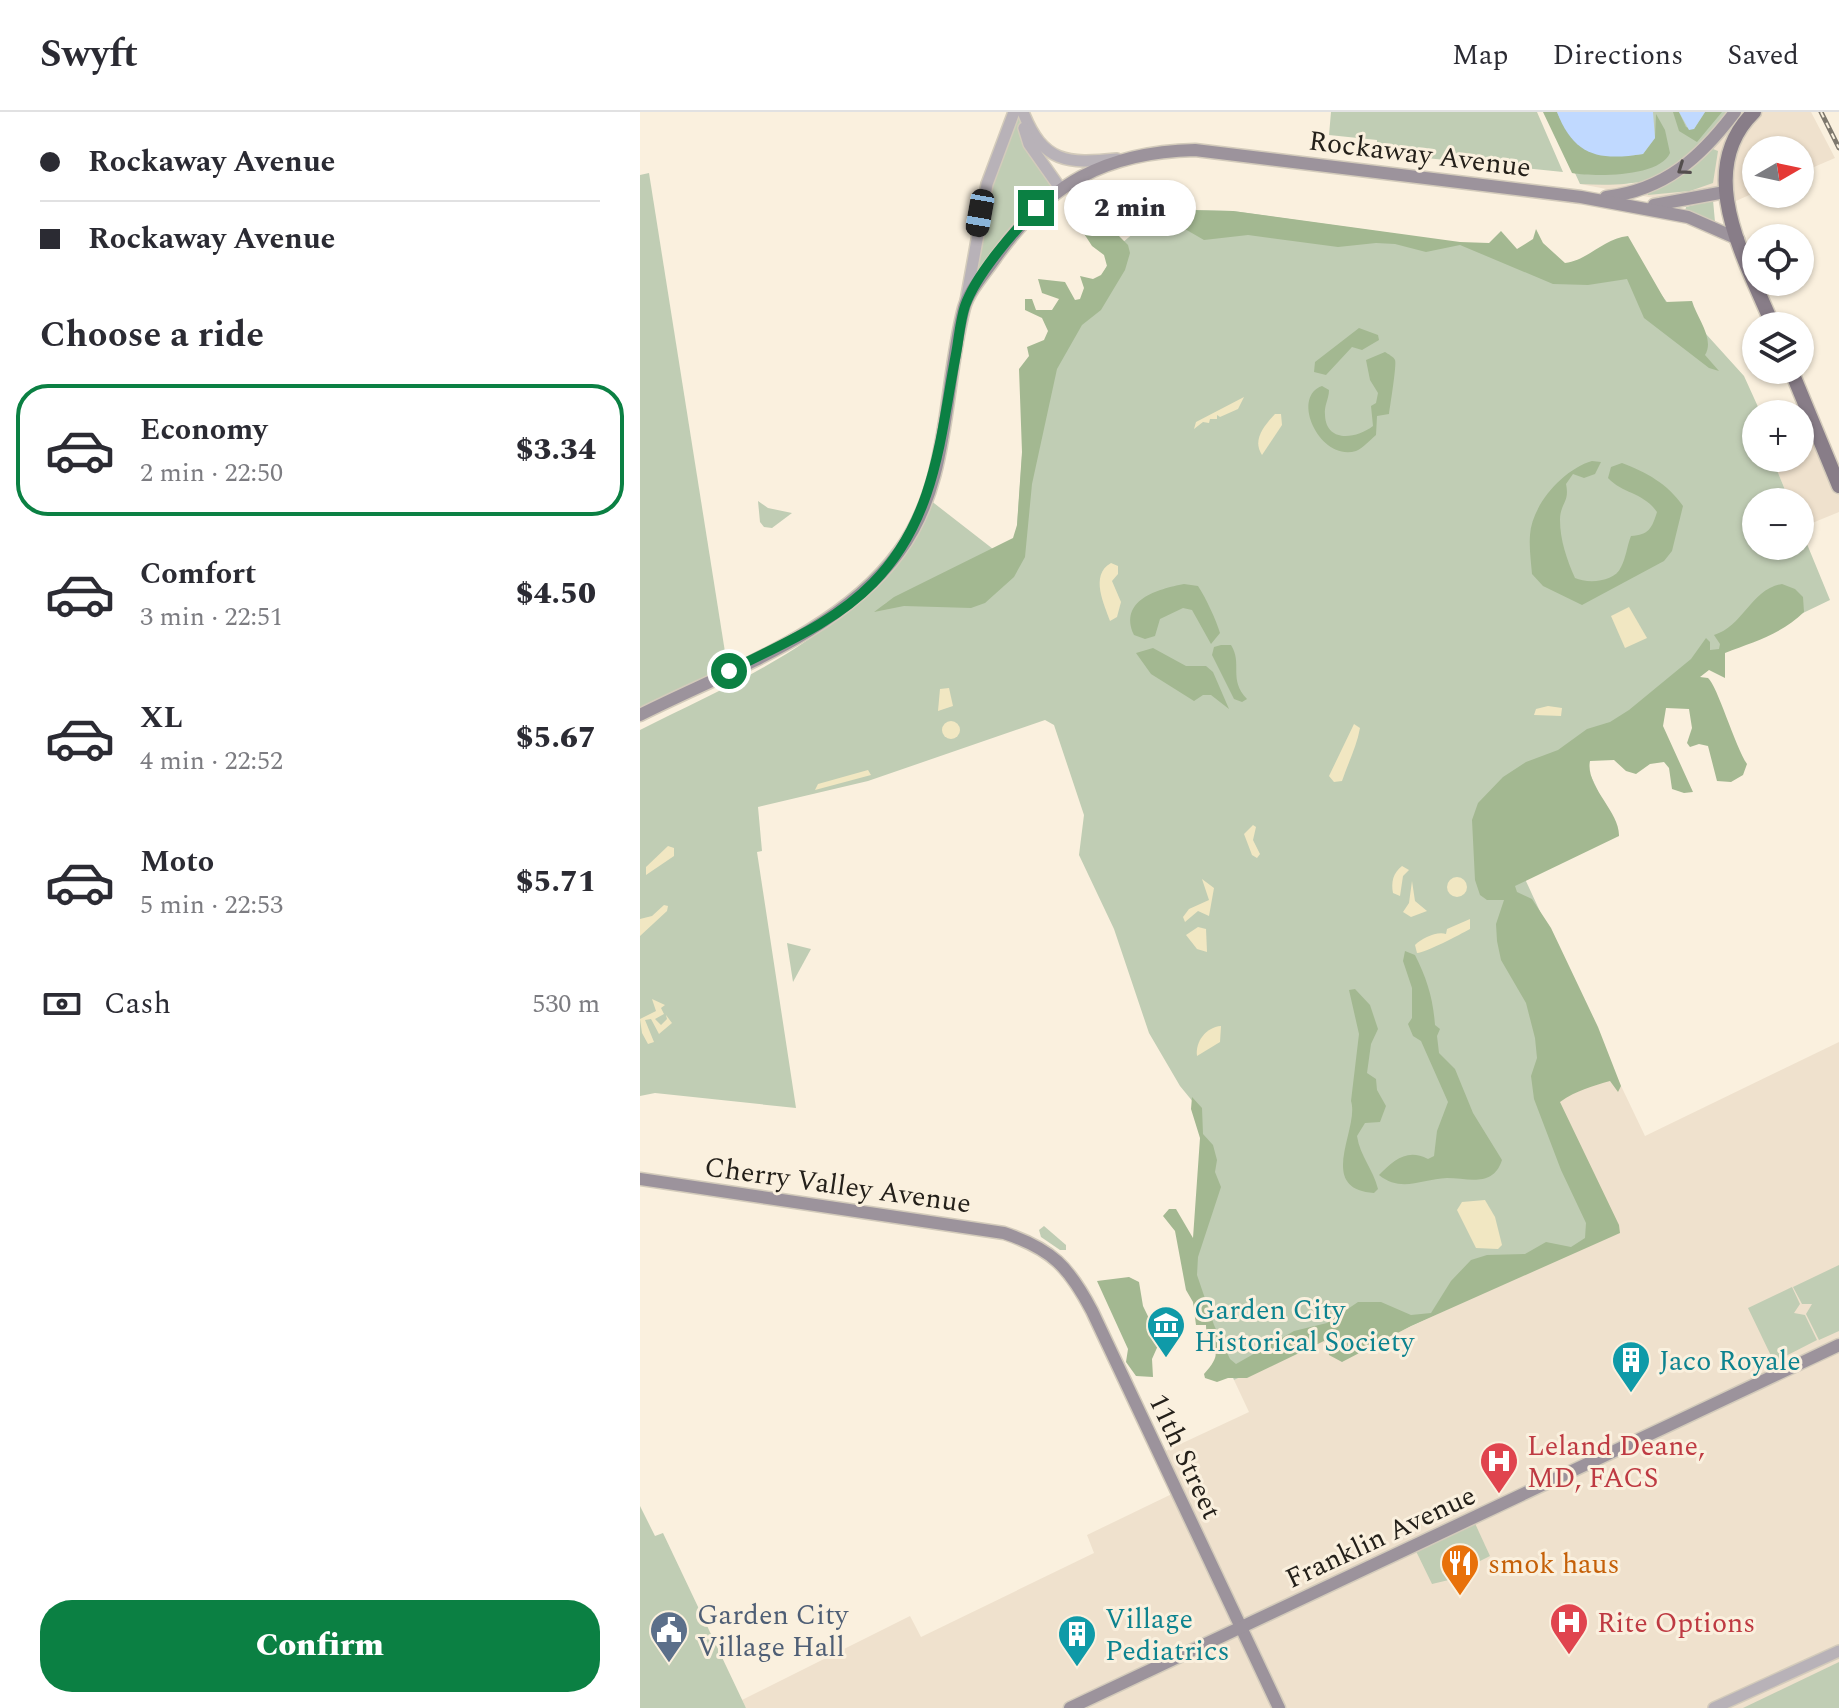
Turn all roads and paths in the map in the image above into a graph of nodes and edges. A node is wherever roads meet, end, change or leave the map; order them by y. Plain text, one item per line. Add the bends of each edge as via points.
1 (1014, 112) edge
2 (1022, 112) edge
3 (1735, 112) edge
4 (1754, 112) edge
5 (1122, 159) junction
6 (1060, 188) junction
7 (1725, 192) junction
8 (1590, 199) junction
9 (1627, 206) junction
10 (1738, 239) junction
11 (965, 305) junction
12 (1767, 312) edge
13 (1797, 384) edge
14 (1839, 486) edge
15 (640, 715) edge
16 (640, 1179) edge
17 (1028, 1241) joint
18 (1839, 1345) edge
19 (1240, 1627) junction
20 (1839, 1651) edge
21 (1070, 1708) edge
22 (1279, 1708) edge
23 (1714, 1708) edge

1 - 11 street via 987,184
2 - 5 street via 1036,140 1055,156 1075,162
2 - 6 street via 1029,144
3 -> 8 main road, Rockaway Avenue via 1696,159 1667,179 1619,196
4 - 7 main road via 1732,144
5 - 6 main road, Rockaway Avenue
5 - 8 main road, Rockaway Avenue via 1195,150
6 - 11 main road, Rockaway Avenue via 1017,229
7 - 9 main road, Rockaway Avenue via 1666,205
7 - 10 main road
8 - 9 main road, Rockaway Avenue
9 - 10 main road, Rockaway Avenue via 1688,217
10 - 12 main road
11 - 15 main road, Rockaway Avenue via 932,486 915,528 893,560 832,617
13 - 14 main road
16 - 17 main road, Cherry Valley Avenue via 1004,1233
17 - 19 main road, 11th Street via 1055,1257 1083,1294
18 - 19 main road, Franklin Avenue
19 - 21 main road, Franklin Avenue
19 - 22 main road, 11th Street
20 - 23 street

